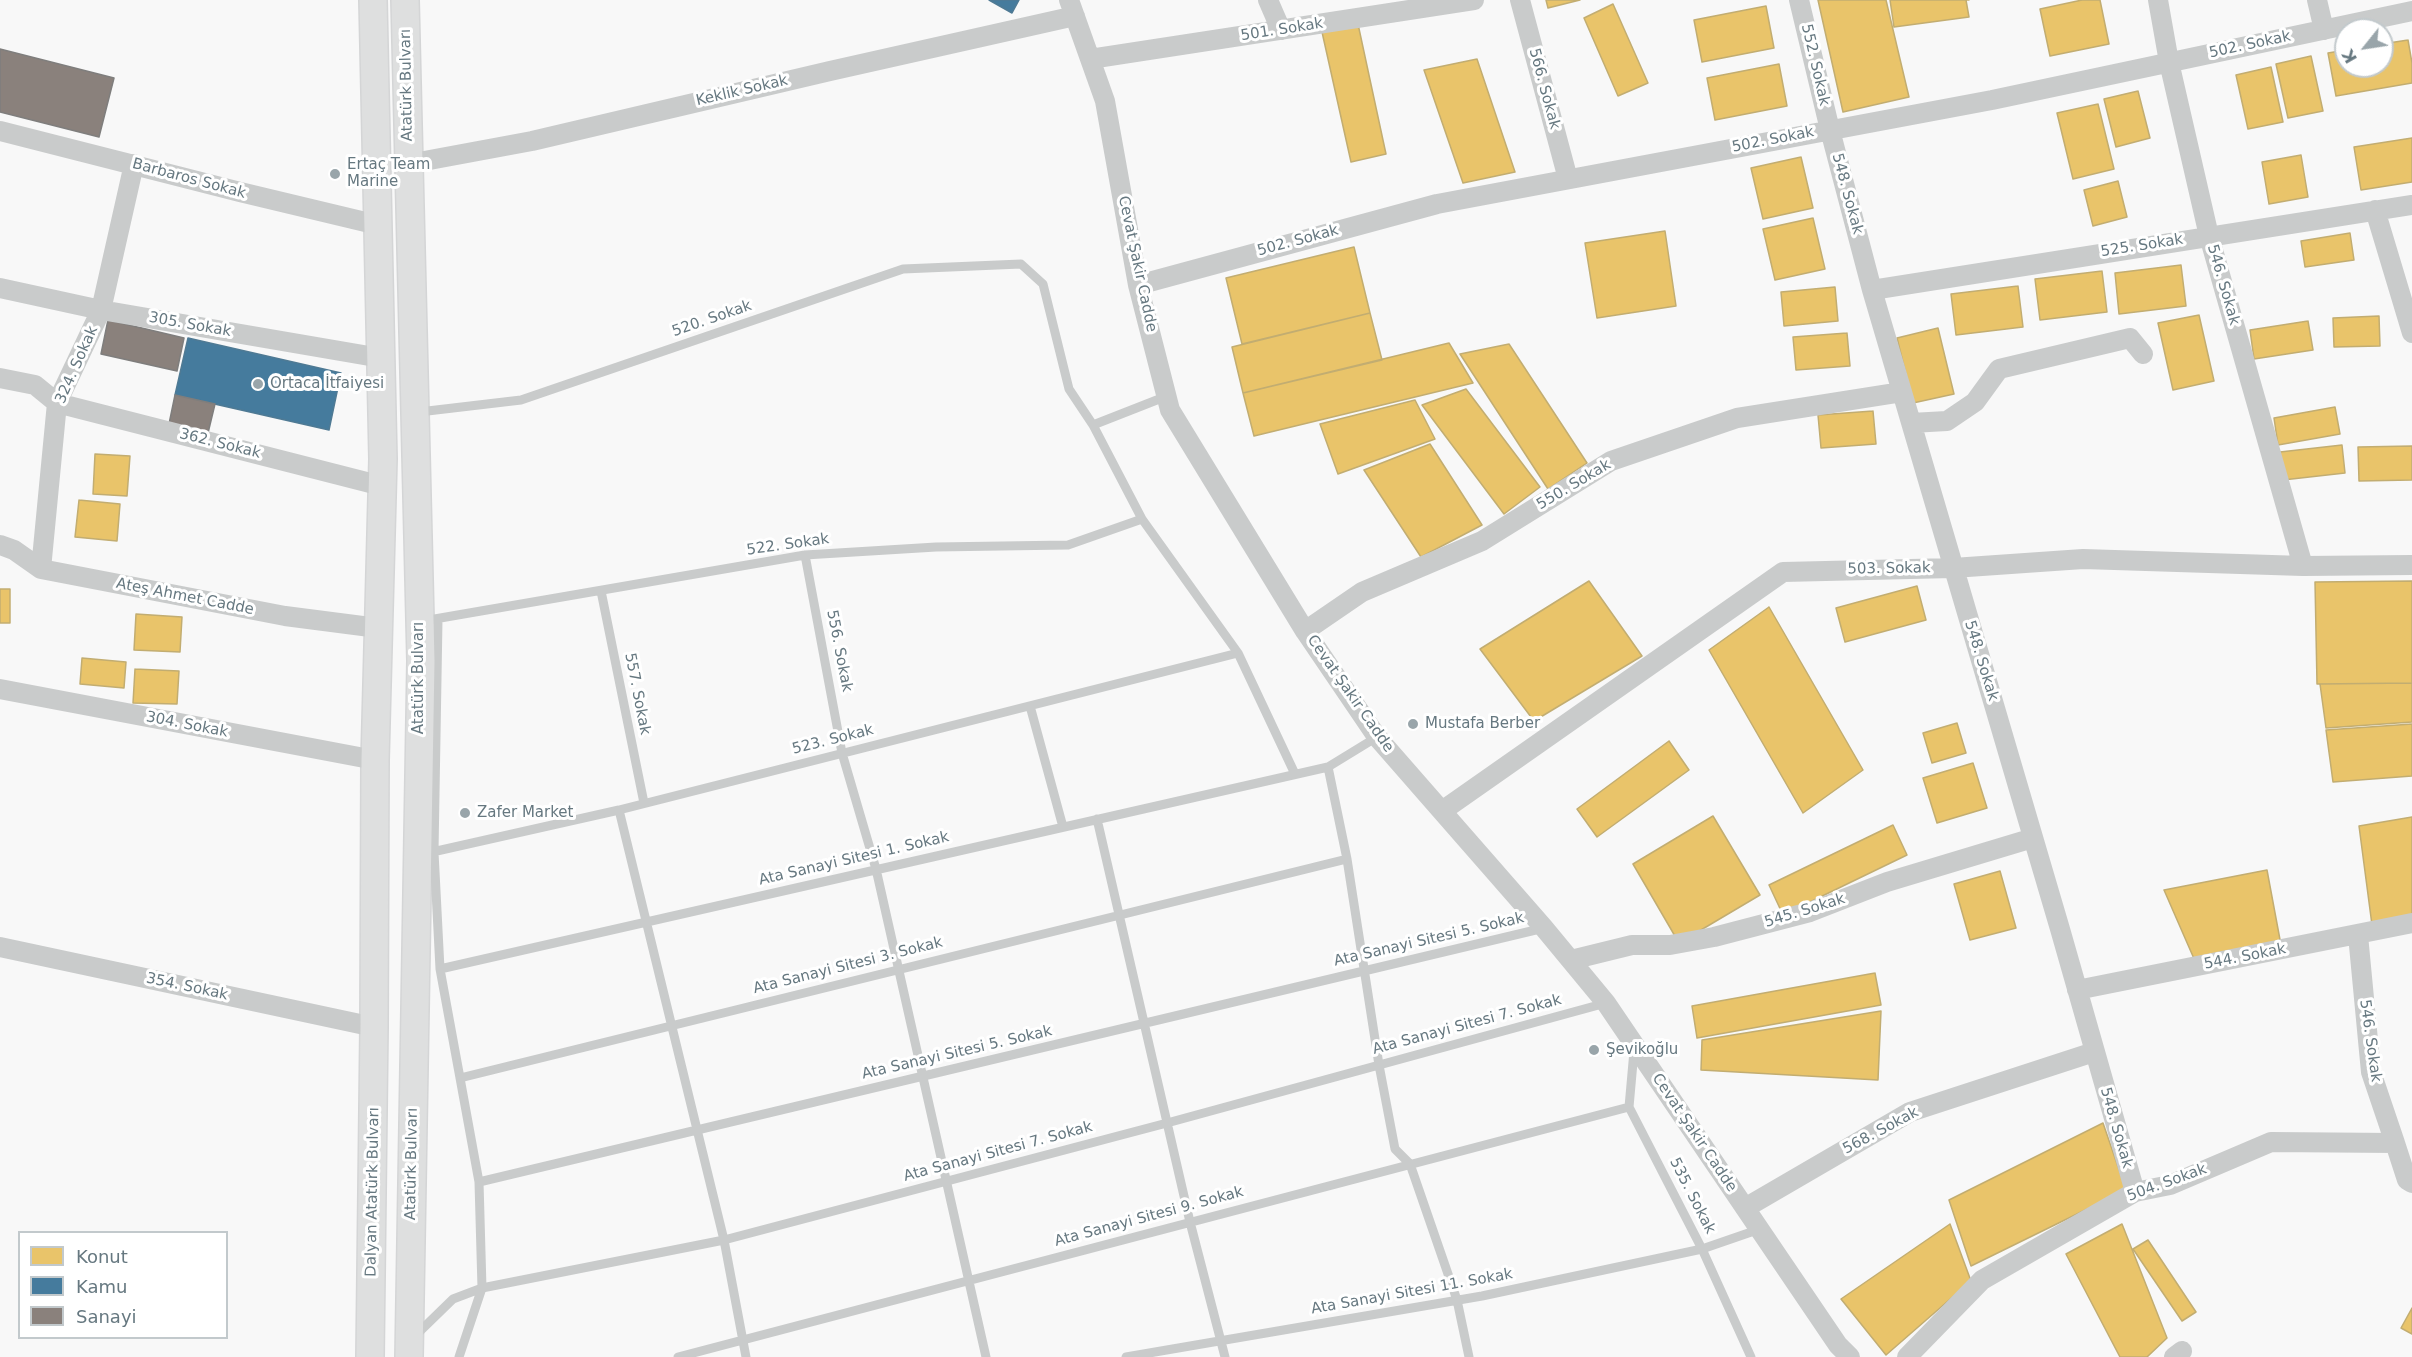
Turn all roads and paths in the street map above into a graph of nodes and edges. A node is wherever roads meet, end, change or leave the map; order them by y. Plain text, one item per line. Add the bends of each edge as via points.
1 (373, 0) edge
2 (405, 0) edge
3 (1268, 0) edge
4 (1474, 0) edge
5 (1520, 0) edge
6 (1799, 0) edge
7 (2158, 0) edge
8 (2318, 0) edge
9 (1072, 8) edge
10 (2412, 11) edge
11 (1281, 30) junction
12 (2324, 30) junction
13 (1090, 59) junction
14 (2169, 62) junction
15 (0, 130) edge
16 (1830, 130) junction
17 (134, 164) junction
18 (408, 164) junction
19 (1568, 179) junction
20 (2412, 204) edge
21 (2375, 210) junction
22 (378, 225) junction
23 (2209, 236) junction
24 (1138, 285) junction
25 (0, 288) edge
26 (1872, 290) junction
27 (101, 310) junction
28 (2412, 333) edge
29 (2144, 354) dead end
30 (381, 358) junction
31 (0, 378) edge
32 (1902, 392) junction
33 (1167, 396) junction
34 (57, 403) junction
35 (413, 413) junction
36 (1911, 423) junction
37 (1093, 425) junction
38 (382, 486) junction
39 (1142, 519) junction
40 (0, 545) edge
41 (806, 555) junction
42 (2412, 565) edge
43 (2303, 567) junction
44 (1953, 568) junction
45 (41, 569) junction
46 (601, 591) junction
47 (429, 620) junction
48 (378, 628) junction
49 (1305, 631) junction
50 (1238, 652) junction
51 (0, 689) edge
52 (1030, 706) junction
53 (1377, 737) junction
54 (842, 753) junction
55 (375, 760) junction
56 (1328, 767) junction
57 (1295, 774) junction
58 (644, 803) junction
59 (620, 810) junction
60 (1442, 811) junction
61 (1097, 819) junction
62 (1063, 827) junction
63 (2033, 838) junction
64 (426, 854) junction
65 (1347, 859) junction
66 (876, 869) junction
67 (1119, 915) junction
68 (646, 922) junction
69 (2412, 923) edge
70 (1544, 928) junction
71 (2358, 935) junction
72 (0, 947) edge
73 (1571, 960) junction
74 (440, 969) junction
75 (900, 969) junction
76 (1365, 971) junction
77 (2077, 990) junction
78 (1606, 1003) junction
79 (1144, 1024) junction
80 (671, 1026) junction
81 (374, 1027) junction
82 (1635, 1045) junction
83 (2094, 1052) junction
84 (1379, 1065) junction
85 (924, 1076) junction
86 (460, 1078) junction
87 (1629, 1107) junction
88 (1167, 1123) junction
89 (696, 1131) junction
90 (2395, 1143) junction
91 (1410, 1164) junction
92 (479, 1182) junction
93 (947, 1182) junction
94 (2412, 1183) edge
95 (2134, 1192) junction
96 (1745, 1208) junction
97 (1190, 1222) junction
98 (1760, 1229) junction
99 (724, 1240) junction
100 (1702, 1249) junction
101 (969, 1280) junction
102 (482, 1288) junction
103 (1457, 1300) junction
104 (743, 1339) junction
105 (1222, 1341) junction
106 (409, 1349) edge
107 (370, 1357) edge
108 (459, 1357) edge
109 (678, 1357) edge
110 (746, 1357) edge
111 (986, 1357) edge
112 (1126, 1357) edge
113 (1225, 1357) edge
114 (1469, 1357) edge
115 (1751, 1357) edge
116 (1850, 1357) edge
117 (1907, 1357) edge

1 - 22 main road
2 - 18 main road, Atatürk Bulvarı
3 - 11 street
4 - 11 street, 501. Sokak
5 - 19 street, 566. Sokak
6 - 16 street, 552. Sokak
7 - 14 street, 546. Sokak
8 - 12 street
9 - 13 street, Cevat Şakir Cadde
9 - 18 street, Keklik Sokak via 532,141
10 - 12 street, 502. Sokak
11 - 13 street, 501. Sokak
12 - 14 street, 502. Sokak
13 - 24 street, Cevat Şakir Cadde via 1105,100
14 - 16 street, 502. Sokak
14 - 23 street, 546. Sokak
15 - 17 street, Barbaros Sokak
16 - 19 street, 502. Sokak
16 - 26 street, 548. Sokak
17 - 22 street, Barbaros Sokak
17 - 27 street, 324. Sokak
18 - 35 main road, Atatürk Bulvarı
19 - 24 street, 502. Sokak via 1437,204
20 - 21 street, 525. Sokak
21 - 23 street, 525. Sokak
21 - 28 street
22 - 30 main road
23 - 26 street, 525. Sokak
23 - 43 street, 546. Sokak
24 - 33 street, Cevat Şakir Cadde
25 - 27 street, 305. Sokak
26 - 32 street, 548. Sokak
27 - 30 street, 305. Sokak
27 - 34 street, 324. Sokak
29 - 36 street via 2130,338 1999,369 1975,402 1947,421
30 - 38 main road
31 - 34 street via 35,385
32 - 36 street, 548. Sokak
32 - 49 street, 550. Sokak via 1737,418 1611,461 1482,541 1362,592
33 - 37 lane
33 - 49 street, Cevat Şakir Cadde via 1170,410
34 - 38 street, 362. Sokak
34 - 45 street, 324. Sokak
35 - 37 lane, 520. Sokak via 520,400 903,269 1021,264 1043,284 1069,388
35 - 47 main road, Atatürk Bulvarı
36 - 44 street, 548. Sokak
37 - 39 lane
38 - 48 main road
39 - 41 lane, 522. Sokak via 1068,545 936,547
39 - 50 lane
40 - 45 street, Ateş Ahmet Cadde
41 - 46 lane, 522. Sokak
41 - 54 lane, 556. Sokak
42 - 43 street, 503. Sokak
43 - 44 street, 503. Sokak via 2083,560
44 - 60 street, 503. Sokak via 1783,572
44 - 63 street, 548. Sokak
45 - 48 street, Ateş Ahmet Cadde via 285,616
46 - 47 lane, 522. Sokak
46 - 58 lane, 557. Sokak
47 - 64 main road, Atatürk Bulvarı
48 - 55 main road
49 - 53 street, Cevat Şakir Cadde
50 - 52 lane, 523. Sokak
50 - 57 lane
51 - 55 street, 304. Sokak
52 - 54 lane, 523. Sokak
52 - 62 lane
53 - 56 lane, Ata Sanayi Sitesi 1. Sokak
53 - 60 street, Cevat Şakir Cadde
54 - 58 lane, 523. Sokak
54 - 66 lane, 556. Sokak
55 - 81 main road
56 - 57 lane, Ata Sanayi Sitesi 1. Sokak
56 - 65 lane
57 - 61 lane, Ata Sanayi Sitesi 1. Sokak
58 - 59 lane, 523. Sokak
59 - 64 lane, 523. Sokak
59 - 68 lane
60 - 70 street, Cevat Şakir Cadde
61 - 62 lane, Ata Sanayi Sitesi 1. Sokak
61 - 67 lane
62 - 66 lane, Ata Sanayi Sitesi 1. Sokak
63 - 73 street, 545. Sokak via 1887,882 1810,912 1714,937 1670,945 1632,945
63 - 77 street, 548. Sokak
64 - 74 lane
64 - 106 main road, Atatürk Bulvarı
65 - 67 lane, Ata Sanayi Sitesi 3. Sokak
65 - 76 lane
66 - 68 lane, Ata Sanayi Sitesi 1. Sokak
66 - 75 lane, 556. Sokak
67 - 75 lane, Ata Sanayi Sitesi 3. Sokak
67 - 79 lane
68 - 74 lane, Ata Sanayi Sitesi 1. Sokak
68 - 80 lane
69 - 71 street, 544. Sokak
70 - 73 street, Cevat Şakir Cadde
70 - 76 lane, Ata Sanayi Sitesi 5. Sokak
71 - 77 street, 544. Sokak
71 - 90 street, 546. Sokak via 2371,1072
72 - 81 street, 354. Sokak
73 - 78 street, Cevat Şakir Cadde
74 - 86 lane
75 - 80 lane, Ata Sanayi Sitesi 3. Sokak
75 - 85 lane, 556. Sokak
76 - 79 lane, Ata Sanayi Sitesi 5. Sokak
76 - 84 lane
77 - 83 street, 548. Sokak
78 - 82 street, Cevat Şakir Cadde
78 - 84 lane, Ata Sanayi Sitesi 7. Sokak
79 - 85 lane, Ata Sanayi Sitesi 5. Sokak
79 - 88 lane
80 - 86 lane, Ata Sanayi Sitesi 3. Sokak
80 - 89 lane
81 - 107 main road, Dalyan Atatürk Bulvarı
82 - 87 lane
82 - 96 street, Cevat Şakir Cadde
83 - 95 street, 548. Sokak
83 - 96 street, 568. Sokak via 1910,1112
84 - 88 lane, Ata Sanayi Sitesi 7. Sokak
84 - 91 lane via 1395,1149
85 - 89 lane, Ata Sanayi Sitesi 5. Sokak
85 - 93 lane, 556. Sokak
86 - 92 lane
87 - 91 lane, Ata Sanayi Sitesi 9. Sokak
87 - 100 lane, 535. Sokak
88 - 93 lane, Ata Sanayi Sitesi 7. Sokak
88 - 97 lane
89 - 92 lane, Ata Sanayi Sitesi 5. Sokak
89 - 99 lane
90 - 94 street via 2407,1180
90 - 95 street, 504. Sokak via 2271,1142 2170,1185
91 - 97 lane, Ata Sanayi Sitesi 9. Sokak
91 - 103 lane
92 - 102 lane
93 - 99 lane, Ata Sanayi Sitesi 7. Sokak
93 - 101 lane, 556. Sokak
95 - 117 street, 504. Sokak via 1982,1280
96 - 98 street, Cevat Şakir Cadde
97 - 101 lane, Ata Sanayi Sitesi 9. Sokak
97 - 105 lane
98 - 100 lane, Ata Sanayi Sitesi 11. Sokak
98 - 116 street, Cevat Şakir Cadde
99 - 102 lane, Ata Sanayi Sitesi 7. Sokak
99 - 104 lane
100 - 103 lane, Ata Sanayi Sitesi 11. Sokak
100 - 115 lane, 535. Sokak
101 - 104 lane, Ata Sanayi Sitesi 9. Sokak
101 - 111 lane, 556. Sokak
102 - 106 lane, Ata Sanayi Sitesi 7. Sokak via 453,1299
102 - 108 lane
103 - 105 lane, Ata Sanayi Sitesi 11. Sokak
103 - 114 lane
104 - 109 lane, Ata Sanayi Sitesi 9. Sokak
104 - 110 lane
105 - 112 lane, Ata Sanayi Sitesi 11. Sokak
105 - 113 lane

